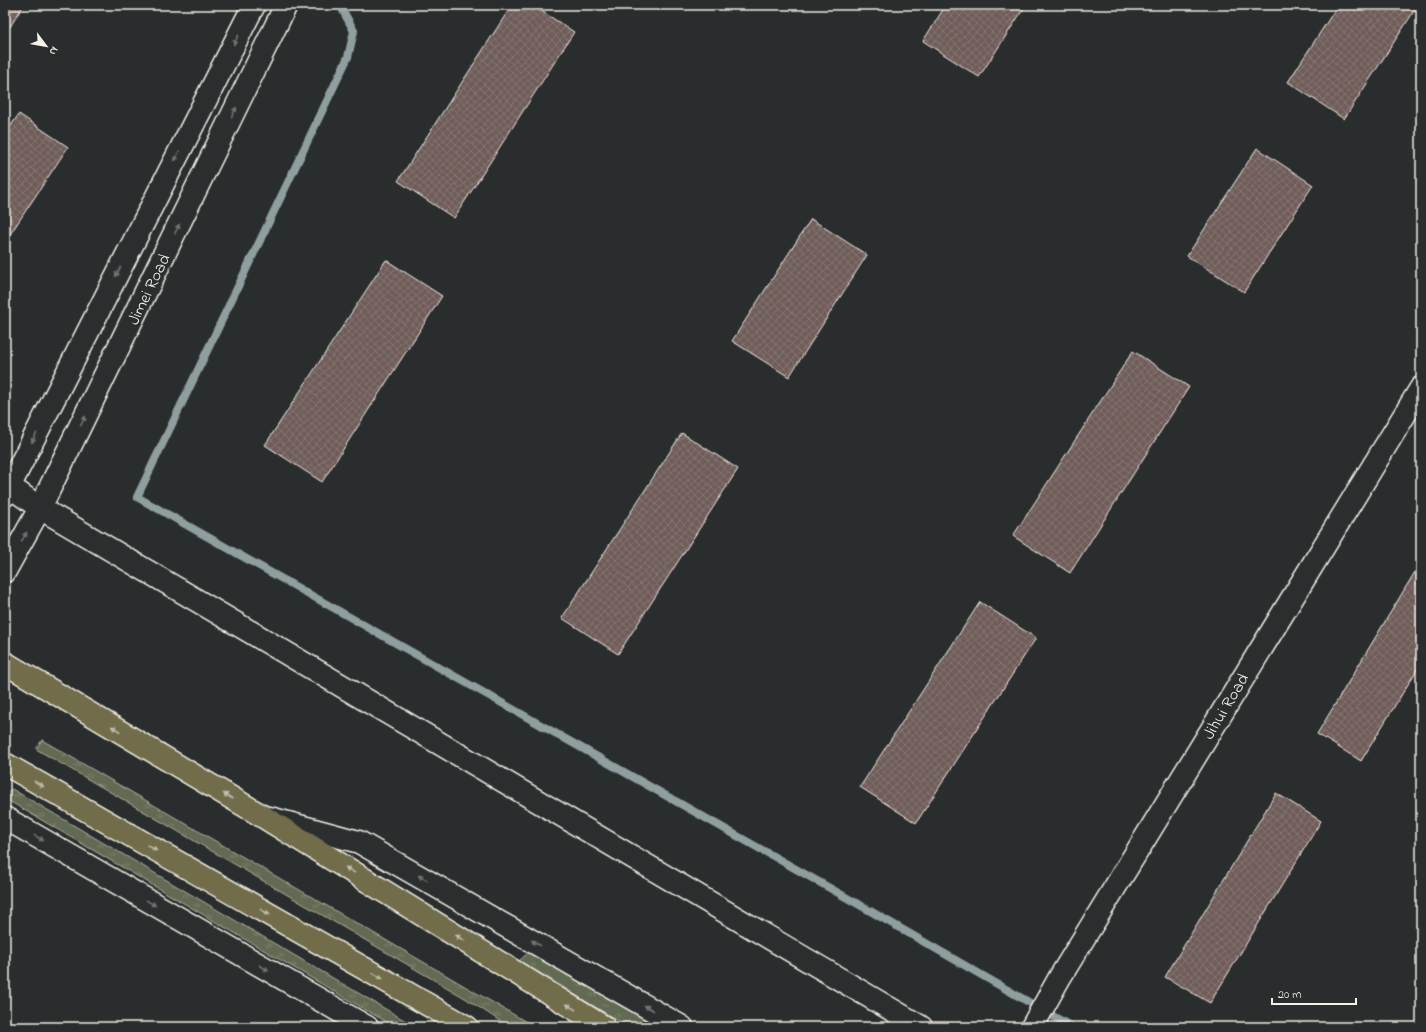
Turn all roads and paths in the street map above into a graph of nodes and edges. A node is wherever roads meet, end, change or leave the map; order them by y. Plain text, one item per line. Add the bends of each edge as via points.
1 (254, 5) edge
2 (286, 5) edge
3 (1421, 388) edge
4 (7, 488) edge
5 (40, 508) junction
6 (5, 571) edge
7 (5, 663) edge
8 (5, 764) edge
9 (262, 816) junction
10 (5, 818) edge
11 (367, 1027) edge
12 (467, 1027) edge
13 (604, 1027) edge
14 (682, 1027) edge
15 (921, 1027) edge
16 (1032, 1027) edge

1 -> 4 street, Jimei Road
5 -> 2 street, Jimei Road
3 - 16 street, Jihui Road via 1060,977
4 - 5 street
6 -> 5 street, Jimei Road
5 - 15 street
9 -> 7 highway
8 -> 12 highway
13 -> 9 highway
14 -> 9 street via 359,842
10 -> 11 street

